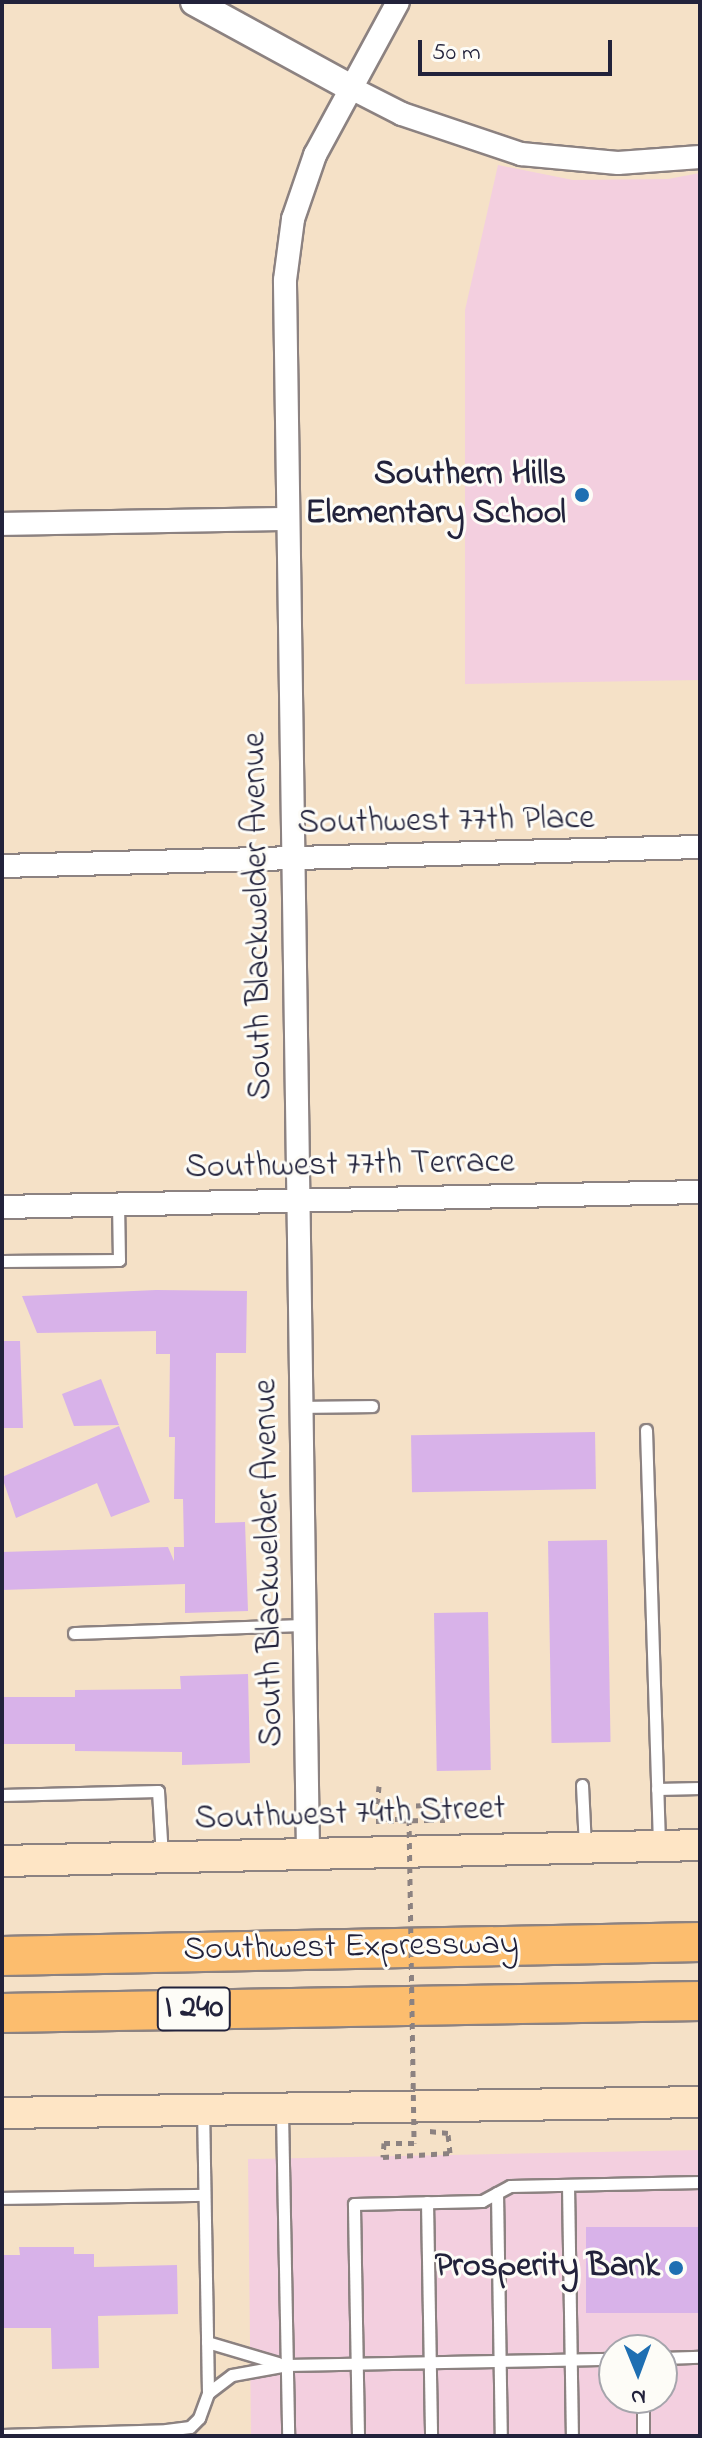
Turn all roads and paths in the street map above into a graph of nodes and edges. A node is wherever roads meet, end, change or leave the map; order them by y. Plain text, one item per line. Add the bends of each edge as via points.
1 (194, 2) edge
2 (398, 2) edge
3 (351, 88) junction
4 (700, 157) edge
5 (285, 519) junction
6 (2, 524) edge
7 (700, 847) edge
8 (292, 860) junction
9 (2, 866) edge
10 (700, 1192) edge
11 (298, 1201) junction
12 (118, 1205) junction
13 (2, 1207) edge
14 (2, 1261) edge
15 (372, 1406) dead end
16 (301, 1407) junction
17 (646, 1430) dead end
18 (304, 1625) junction
19 (74, 1633) dead end
20 (582, 1785) dead end
21 (379, 1786) dead end
22 (700, 1788) edge
23 (657, 1789) junction
24 (2, 1795) edge
25 (700, 1845) edge
26 (585, 1846) junction
27 (659, 1846) junction
28 (308, 1853) junction
29 (162, 1858) junction
30 (2, 1861) edge
31 (700, 1942) edge
32 (2, 1956) edge
33 (700, 2001) edge
34 (2, 2013) edge
35 (700, 2102) edge
36 (282, 2107) junction
37 (203, 2109) junction
38 (2, 2113) edge
39 (429, 2131) dead end
40 (700, 2182) edge
41 (568, 2185) junction
42 (497, 2193) junction
43 (204, 2195) junction
44 (2, 2198) edge
45 (427, 2202) junction
46 (207, 2342) junction
47 (700, 2357) edge
48 (678, 2358) edge
49 (571, 2359) junction
50 (598, 2359) edge
51 (500, 2361) junction
52 (429, 2362) junction
53 (357, 2363) junction
54 (287, 2365) junction
55 (208, 2393) junction
56 (643, 2414) edge
57 (2, 2435) edge
58 (288, 2436) edge
59 (358, 2436) edge
60 (431, 2436) edge
61 (501, 2436) edge
62 (572, 2436) edge
63 (643, 2436) edge

1 - 3 street
2 - 3 street, South Blackwelder Avenue
3 - 4 street via 474,142 521,154 618,163
3 - 5 street, South Blackwelder Avenue via 315,155 293,219 287,256
5 - 6 street
5 - 8 street, South Blackwelder Avenue
7 - 8 street, Southwest 77th Place
8 - 9 street, Southwest 77th Place
8 - 11 street, South Blackwelder Avenue
10 - 11 street, Southwest 77th Terrace
11 - 12 street, Southwest 77th Terrace
11 - 16 street, South Blackwelder Avenue
12 - 13 street, Southwest 77th Terrace
12 - 14 lane via 119,1260
15 - 16 lane
16 - 18 street, South Blackwelder Avenue
17 - 23 lane
18 - 19 lane
18 - 28 street, South Blackwelder Avenue
20 - 26 lane
21 - 39 path, bridge via 376,1821 428,1820 445,1820 446,1804 385,1807 383,1819 409,1819 414,2143 384,2143 383,2157 450,2153 448,2133
22 - 23 lane
23 - 27 lane
24 - 29 lane via 158,1791
25 - 27 main road, Southwest 74th Street
26 - 27 main road, Southwest 74th Street
26 - 28 main road, Southwest 74th Street
28 - 29 main road, Southwest 74th Street
29 - 30 main road, Southwest 74th Street
31 - 32 highway, Southwest Expressway / I 240
33 - 34 highway, Southwest Expressway / I 240
35 - 36 main road
36 - 37 main road
36 - 54 lane
37 - 38 main road
37 - 43 lane
40 - 41 lane
41 - 42 lane via 510,2186
41 - 49 lane
42 - 45 lane via 482,2201
42 - 51 lane
43 - 44 lane
43 - 46 lane
45 - 52 lane
45 - 53 lane via 354,2204
46 - 54 lane via 241,2356
46 - 55 lane
47 - 48 lane
49 - 50 lane
49 - 51 lane
49 - 62 lane
51 - 52 lane
51 - 61 lane
52 - 53 lane
52 - 60 lane
53 - 54 lane
53 - 59 lane
54 - 55 lane via 232,2375
54 - 58 lane
55 - 57 lane via 190,2427
56 - 63 lane

